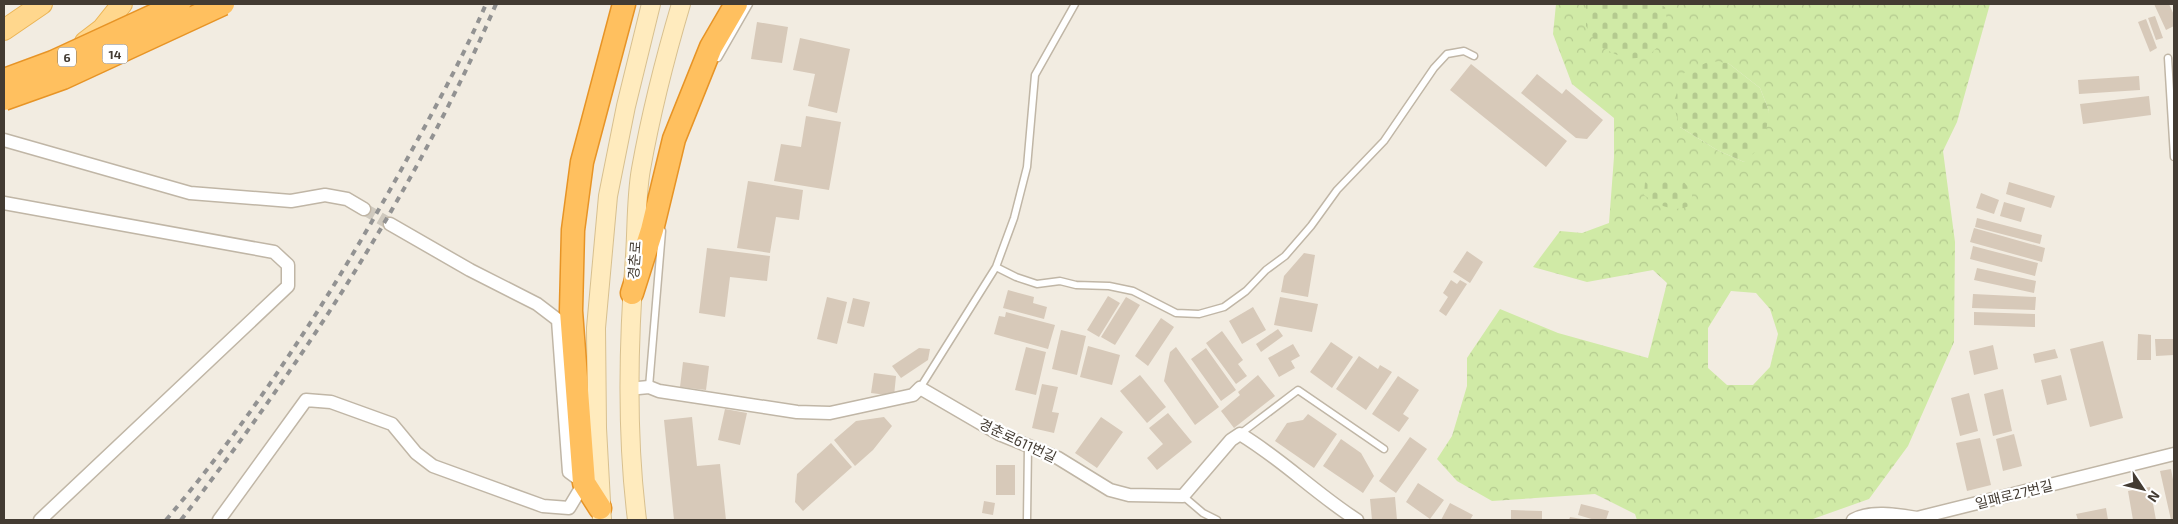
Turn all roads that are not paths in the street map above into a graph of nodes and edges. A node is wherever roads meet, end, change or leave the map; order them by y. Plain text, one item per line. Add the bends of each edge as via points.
1 (42, 4) edge
2 (122, 4) edge
3 (179, 4) edge
4 (223, 4) edge
5 (624, 4) edge
6 (651, 4) edge
7 (681, 4) edge
8 (736, 4) edge
9 (749, 4) edge
10 (1075, 4) edge
11 (4, 30) edge
12 (1474, 56) dead end
13 (2168, 58) dead end
14 (716, 61) dead end
15 (4, 80) edge
16 (4, 99) edge
17 (4, 140) edge
18 (2174, 157) edge
19 (4, 203) edge
20 (364, 209) tunnel mouth
21 (664, 221) dead end
22 (390, 224) tunnel mouth
23 (996, 267) junction
24 (632, 293) junction
25 (650, 387) junction
26 (920, 388) junction
27 (628, 389) junction
28 (1240, 434) junction
29 (1028, 446) junction
30 (1384, 449) dead end
31 (2174, 454) edge
32 (584, 483) junction
33 (1183, 496) junction
34 (602, 514) edge
35 (40, 520) edge
36 (219, 520) edge
37 (637, 520) edge
38 (1027, 520) edge
39 (1217, 520) edge
40 (1357, 520) edge
41 (1853, 520) edge

1 - 11 main road
2 - 16 main road, 6 via 102,29 31,85
3 - 15 highway, 14, bridge via 53,62
4 - 16 highway, 14, bridge via 63,78
5 - 32 highway via 582,162 573,230 572,331
6 - 34 main road via 608,196 596,328
7 - 24 main road, 경춘로 via 659,81 641,171
8 - 24 highway via 711,47 674,139 652,230
9 - 14 lane
10 - 23 lane via 1035,75 1027,167 1014,218
12 - 23 lane via 1464,51 1447,54 1384,140 1337,190 1285,256 1224,307 1199,314 1176,314 1133,291 1060,281 1037,284
13 - 18 lane
17 - 20 street via 190,193 291,201 325,195 347,199
19 - 35 street via 274,252 288,265 288,286
21 - 25 lane
22 - 32 street via 537,304 558,320 569,472
23 - 26 lane
24 - 27 main road, 경춘로
25 - 26 street via 797,412 830,413 913,396
25 - 27 street
26 - 29 street, 경춘로611번길 via 999,434
27 - 37 main road, 경춘로 via 631,472
28 - 30 lane via 1298,390
28 - 33 street
28 - 40 street via 1269,451
29 - 33 street, 경춘로611번길 via 1058,458 1110,490 1130,495
29 - 38 lane
31 - 41 street, 일패로27번길 via 1917,518 1891,514
32 - 34 highway
32 - 36 street via 569,508 543,506 433,466 416,453 392,424 332,402 306,400
33 - 39 lane via 1204,514

